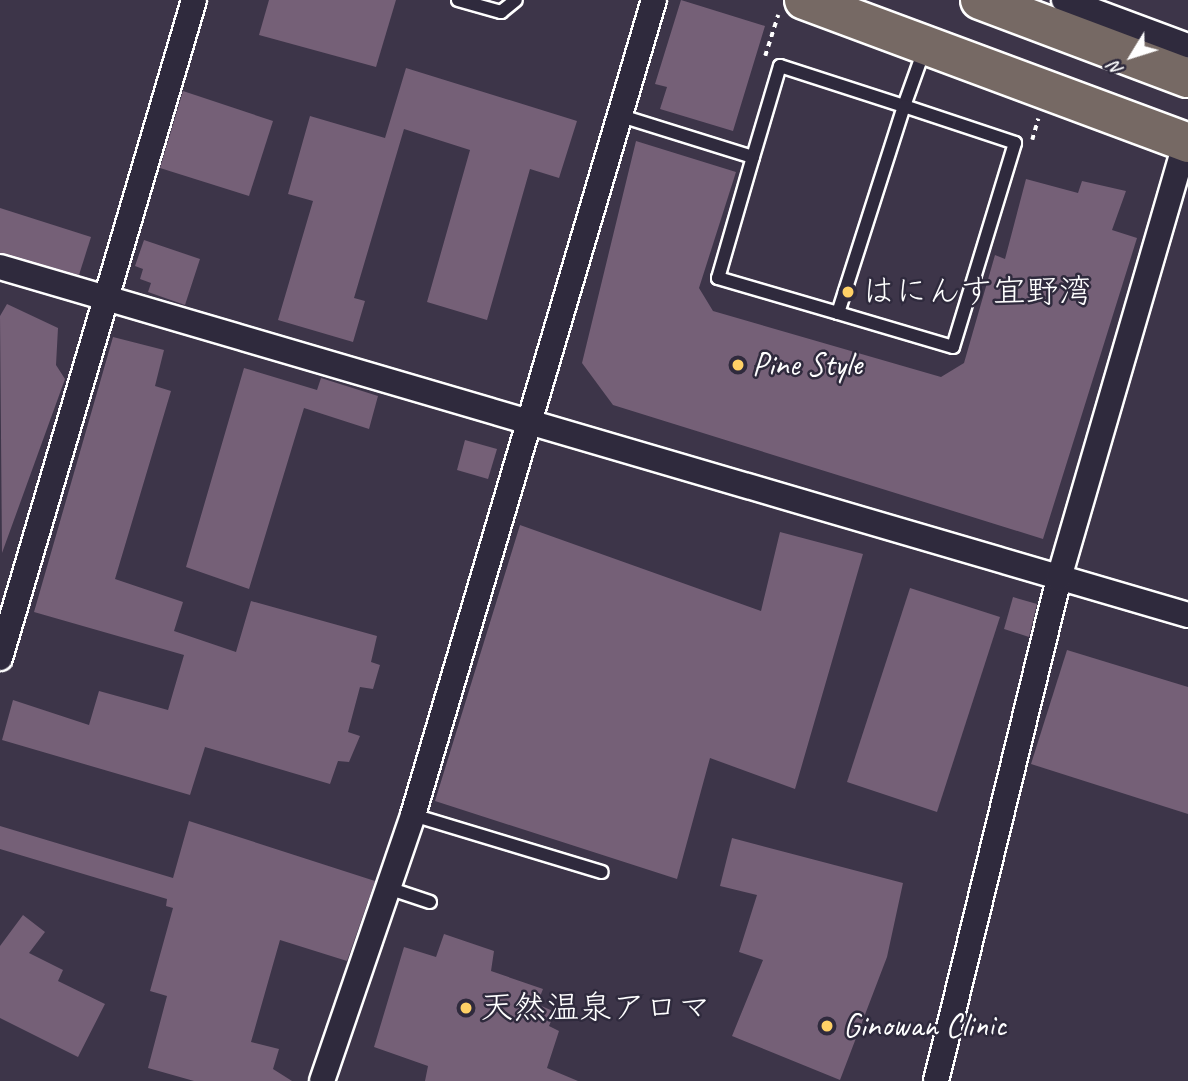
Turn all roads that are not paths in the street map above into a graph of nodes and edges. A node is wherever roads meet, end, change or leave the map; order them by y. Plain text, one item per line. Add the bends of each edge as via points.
1 (194, 0) edge
2 (458, 0) edge
3 (516, 0) edge
4 (654, 0) edge
5 (804, 0) edge
6 (980, 0) edge
7 (1063, 0) edge
8 (925, 46) junction
9 (1188, 46) edge
10 (1188, 78) edge
11 (904, 106) junction
12 (618, 115) junction
13 (1187, 143) edge
14 (753, 157) junction
15 (0, 267) edge
16 (105, 298) junction
17 (838, 313) junction
18 (526, 420) junction
19 (1059, 578) junction
20 (1188, 615) edge
21 (0, 658) edge
22 (413, 815) junction
23 (602, 872) dead end
24 (391, 889) junction
25 (430, 902) dead end
26 (322, 1081) edge
27 (936, 1081) edge

1 - 16 street
2 - 3 lane via 501,12
4 - 12 street
5 - 8 highway
6 - 10 highway
7 - 9 street
8 - 11 lane
8 - 13 highway
11 - 14 lane via 780,66
11 - 17 lane
11 - 17 lane via 1015,143 953,347
12 - 14 lane
12 - 18 street
13 - 19 street
14 - 17 lane via 718,278
15 - 16 street
16 - 18 street
16 - 21 street
18 - 19 street
18 - 22 street
19 - 20 street
19 - 27 street
22 - 23 lane
22 - 24 street
24 - 25 lane
24 - 26 street

